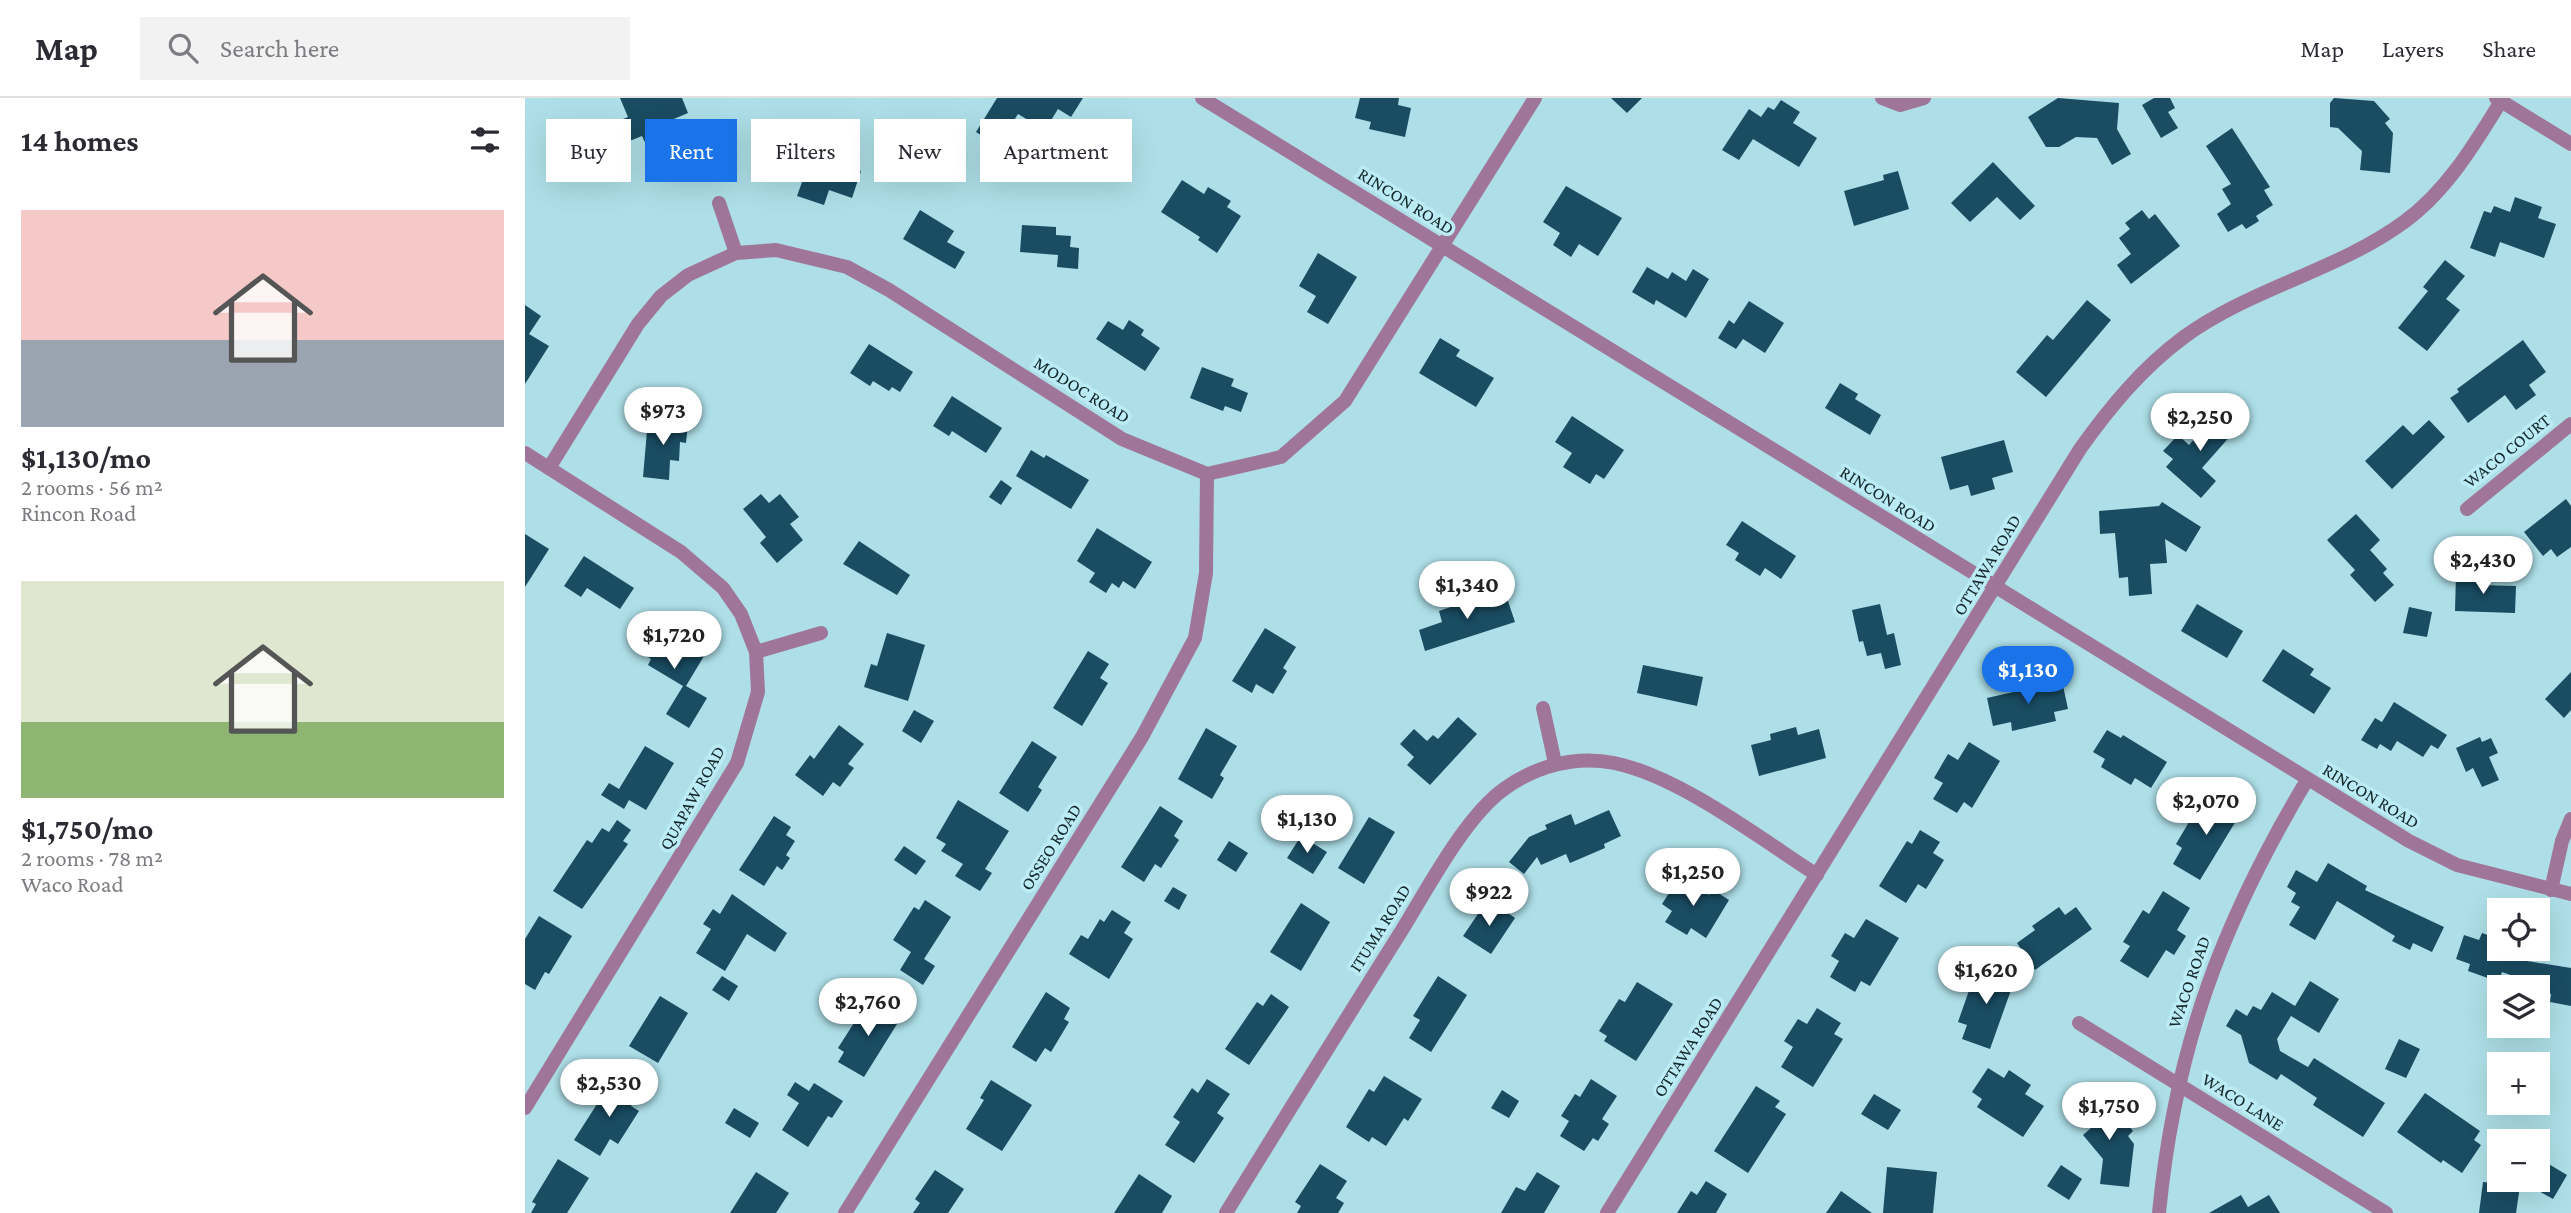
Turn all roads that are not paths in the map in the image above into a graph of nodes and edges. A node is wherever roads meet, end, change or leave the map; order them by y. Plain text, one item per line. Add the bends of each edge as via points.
1 (1202, 98) edge
2 (1535, 98) edge
3 (1882, 98) edge
4 (1924, 98) edge
5 (2500, 99) edge
6 (2571, 144) edge
7 (719, 203) dead end
8 (1443, 246) junction
9 (736, 253) junction
10 (2571, 424) edge
11 (525, 453) edge
12 (549, 468) junction
13 (1207, 474) junction
14 (2467, 509) dead end
15 (1996, 589) junction
16 (821, 633) dead end
17 (756, 652) junction
18 (1543, 708) dead end
19 (1555, 763) junction
20 (2307, 780) junction
21 (2571, 819) edge
22 (1818, 875) junction
23 (2551, 890) junction
24 (2571, 894) edge
25 (2079, 1023) dead end
26 (2178, 1084) junction
27 (525, 1108) edge
28 (845, 1213) edge
29 (1226, 1213) edge
30 (1607, 1213) edge
31 (2159, 1213) edge
32 (2386, 1213) edge

1 - 8 street, RINCON ROAD
2 - 8 street
3 - 4 street via 1900,105
5 - 6 street
5 - 15 street, OTTAWA ROAD via 2464,159 2406,220 2350,255 2205,325 2140,375 2080,449
7 - 9 street
8 - 13 street via 1345,401 1281,457
8 - 15 street, RINCON ROAD
9 - 12 street, MODOC ROAD via 688,275 661,296 638,324
9 - 13 street, MODOC ROAD via 776,250 847,267 1122,439
10 - 14 street, WACO COURT
11 - 12 street, QUAPAW ROAD
12 - 17 street, QUAPAW ROAD via 708,574 741,614
13 - 28 street, OSSEO ROAD via 1206,573 1195,638 1142,737
15 - 20 street, RINCON ROAD
15 - 22 street, OTTAWA ROAD
16 - 17 street
17 - 27 street, QUAPAW ROAD via 758,692 737,763
18 - 19 street
19 - 22 street, ITUMA ROAD via 1614,763 1670,784
19 - 29 street, ITUMA ROAD via 1503,790 1476,816
20 - 23 street, RINCON ROAD via 2457,865
20 - 26 street, WACO ROAD via 2250,879 2226,934 2197,1012
21 - 23 street
22 - 30 street, OTTAWA ROAD
23 - 24 street, RINCON ROAD
25 - 26 street, WACO LANE
26 - 31 street, WACO ROAD
26 - 32 street, WACO LANE

